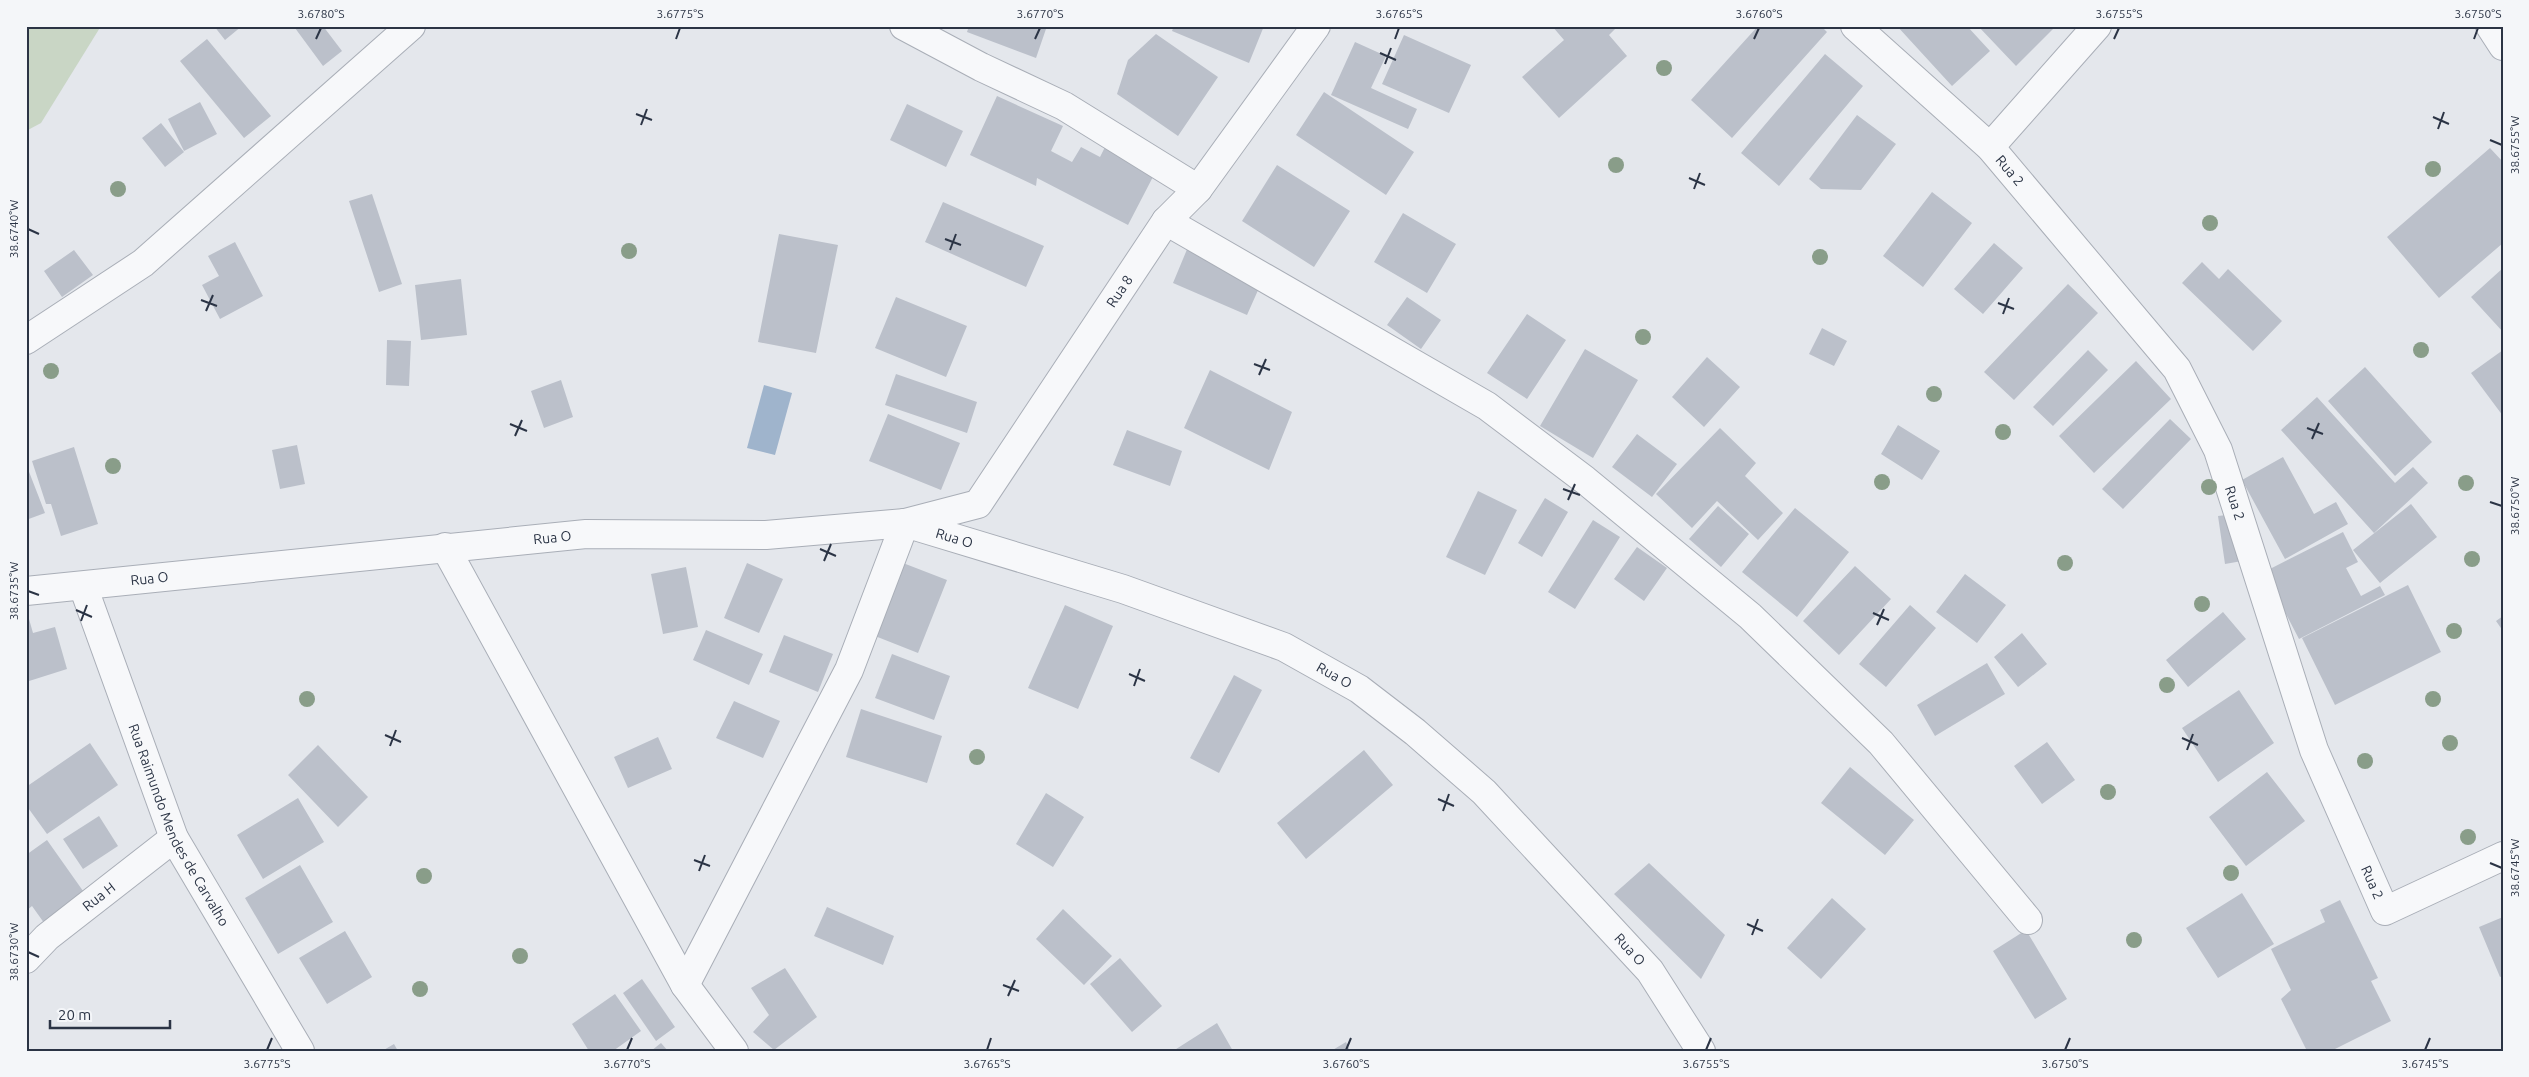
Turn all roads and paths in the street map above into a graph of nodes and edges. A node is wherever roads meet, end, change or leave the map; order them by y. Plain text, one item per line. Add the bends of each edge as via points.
1 (411, 26) edge
2 (904, 26) edge
3 (1316, 26) edge
4 (1855, 26) edge
5 (2097, 26) edge
6 (2490, 26) edge
7 (2503, 46) edge
8 (1990, 147) junction
9 (1198, 189) junction
10 (1166, 221) junction
11 (26, 340) edge
12 (905, 523) junction
13 (445, 547) junction
14 (83, 586) junction
15 (26, 591) edge
16 (174, 838) junction
17 (2503, 856) edge
18 (2028, 920) dead end
19 (26, 959) edge
20 (685, 985) junction
21 (300, 1051) edge
22 (734, 1051) edge
23 (1701, 1051) edge

1 - 11 street via 143,263
2 - 9 street via 1064,106
3 - 9 street, Rua 8
4 - 8 street, Rua 2
5 - 8 street, Rua 2
6 - 7 street
8 - 17 street, Rua 2 via 2177,369 2218,450 2314,750 2384,911
9 - 10 street, Rua 8
10 - 12 street, Rua 8 via 978,504
10 - 18 street via 1487,406 1585,480 1750,616 1881,742
12 - 13 street, Rua O via 766,535 586,534
12 - 20 street via 849,670
12 - 23 street, Rua O via 1123,589 1266,641 1359,689 1484,792 1650,971
13 - 14 street, Rua O
13 - 20 street
14 - 15 street, Rua O
14 - 16 street, Rua Raimundo Mendes de Carvalho
16 - 19 street, Rua H via 46,937
16 - 21 street, Rua Raimundo Mendes de Carvalho
20 - 22 street

